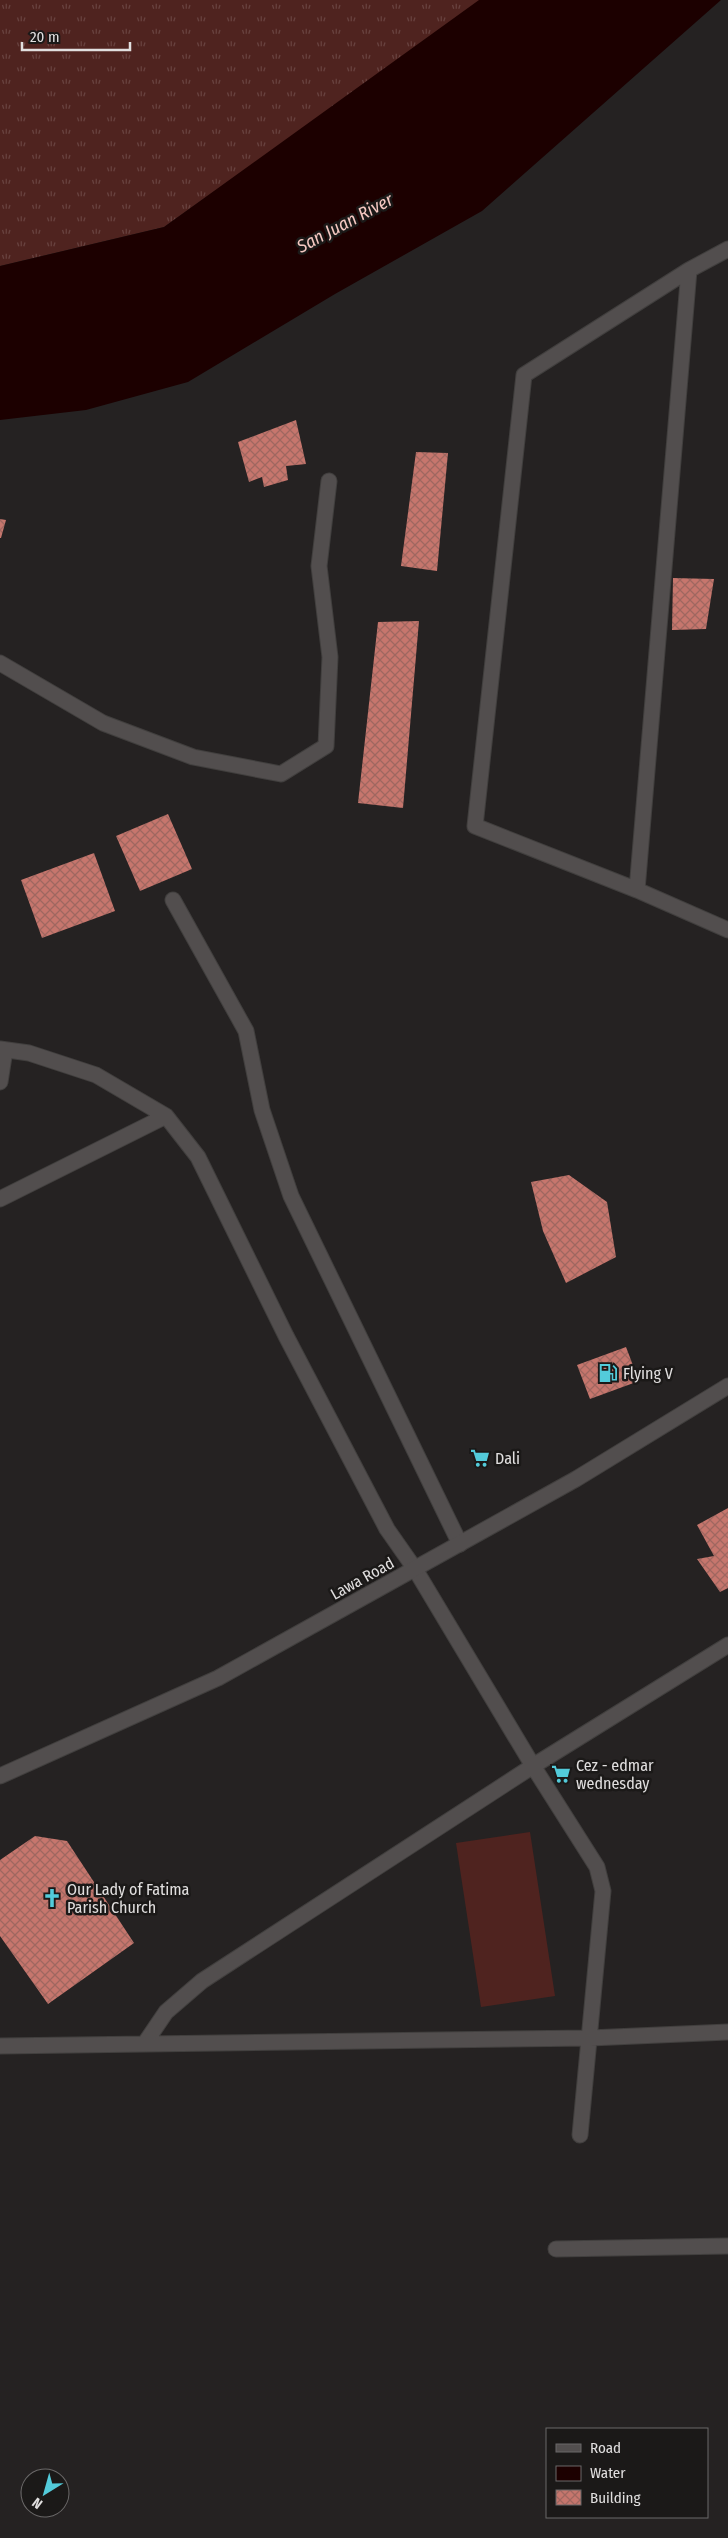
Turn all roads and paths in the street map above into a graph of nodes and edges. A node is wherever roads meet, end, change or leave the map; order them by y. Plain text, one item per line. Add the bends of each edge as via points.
1 (728, 249) edge
2 (689, 270) junction
3 (329, 481) dead end
4 (0, 663) edge
5 (637, 890) junction
6 (173, 900) dead end
7 (728, 930) edge
8 (2, 1049) edge
9 (0, 1082) edge
10 (166, 1116) junction
11 (0, 1199) edge
12 (728, 1386) edge
13 (460, 1544) junction
14 (415, 1569) junction
15 (728, 1645) edge
16 (533, 1766) junction
17 (0, 1776) edge
18 (728, 2032) edge
19 (590, 2038) junction
20 (145, 2043) junction
21 (0, 2046) edge
22 (580, 2134) dead end
23 (728, 2246) edge
24 (556, 2249) dead end

1 - 2 street
2 - 5 street
2 - 5 street via 524,375 475,826
3 - 4 street via 319,566 330,657 326,746 281,774 193,757 103,722
5 - 7 street
6 - 13 street via 246,1031 262,1110 291,1196
8 - 9 street
8 - 10 street via 29,1053 96,1075
10 - 11 street
10 - 14 street via 198,1157 286,1336 387,1528
12 - 13 street, Lawa Road via 576,1479
13 - 14 street, Lawa Road
14 - 16 street
14 - 17 street, Lawa Road via 218,1678
15 - 16 street
16 - 19 street via 597,1867 603,1892
16 - 20 street via 202,1982 166,2012
18 - 19 street
19 - 20 street
19 - 22 street
20 - 21 street
23 - 24 street

